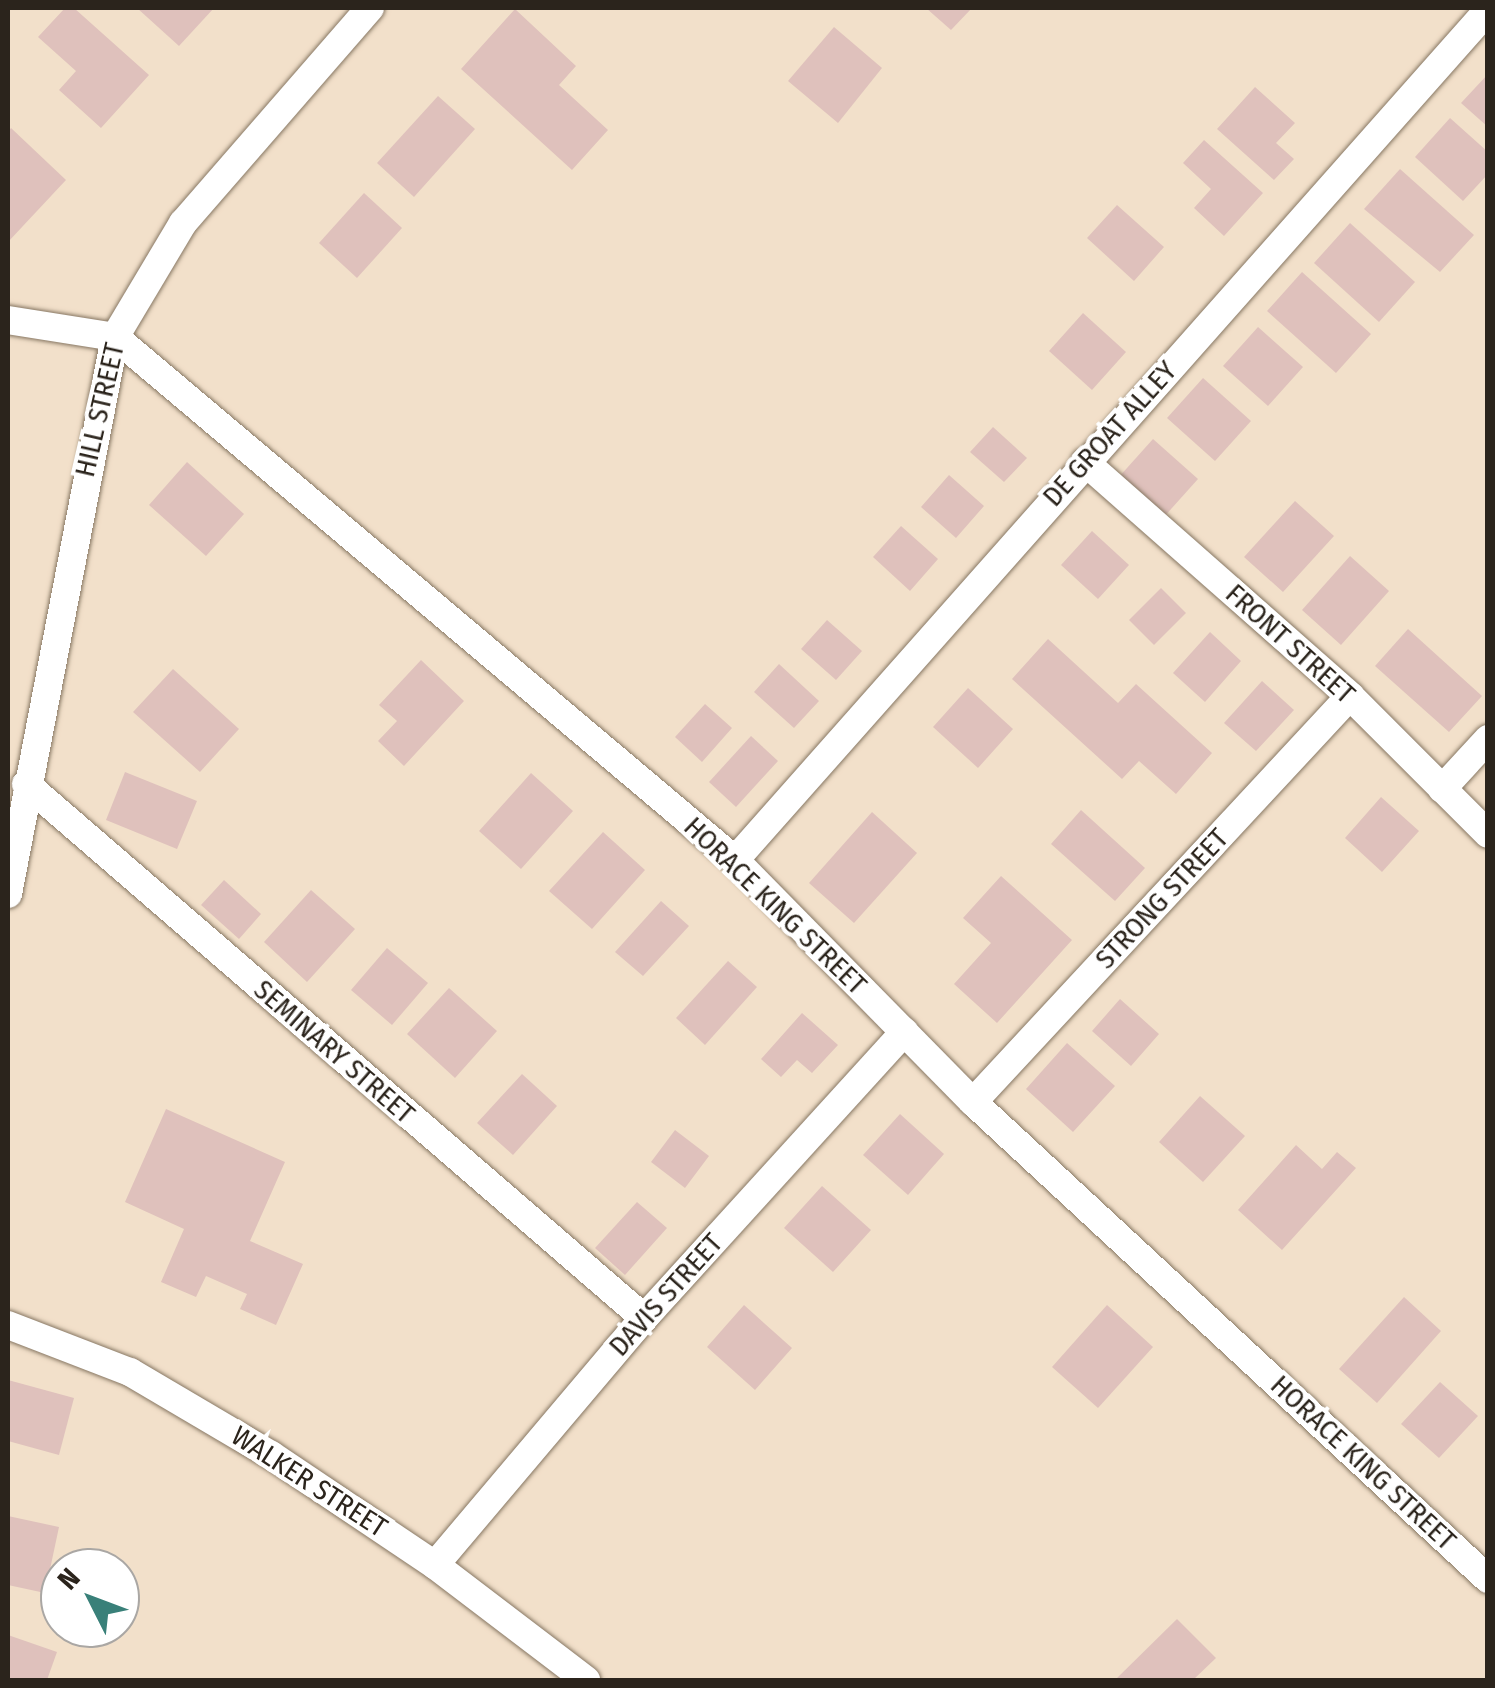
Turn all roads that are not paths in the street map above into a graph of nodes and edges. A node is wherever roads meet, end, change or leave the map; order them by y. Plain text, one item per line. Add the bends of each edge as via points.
1 (370, 8) edge
2 (1488, 10) edge
3 (8, 320) edge
4 (115, 337) junction
5 (1086, 462) junction
6 (1350, 696) junction
7 (1488, 739) edge
8 (26, 784) junction
9 (1442, 789) junction
10 (1488, 834) edge
11 (735, 860) junction
12 (8, 894) edge
13 (904, 1032) junction
14 (974, 1102) junction
15 (644, 1318) junction
16 (8, 1325) edge
17 (435, 1565) junction
18 (1488, 1580) edge
19 (586, 1680) edge

1 - 4 street, HILL STREET via 183,223
2 - 5 street, DE GROAT ALLEY
3 - 4 street
4 - 8 street, HILL STREET
4 - 11 street, HORACE KING STREET
5 - 6 street, FRONT STREET
5 - 11 street, DE GROAT ALLEY
6 - 9 street, FRONT STREET
6 - 14 street, STRONG STREET
7 - 9 street
8 - 12 street, HILL STREET
8 - 15 street, SEMINARY STREET
9 - 10 street, FRONT STREET
11 - 13 street, HORACE KING STREET
13 - 14 street, HORACE KING STREET
13 - 15 street, DAVIS STREET
14 - 18 street, HORACE KING STREET
15 - 17 street, DAVIS STREET
16 - 17 street, WALKER STREET via 130,1372 271,1455
17 - 19 street, WALKER STREET

